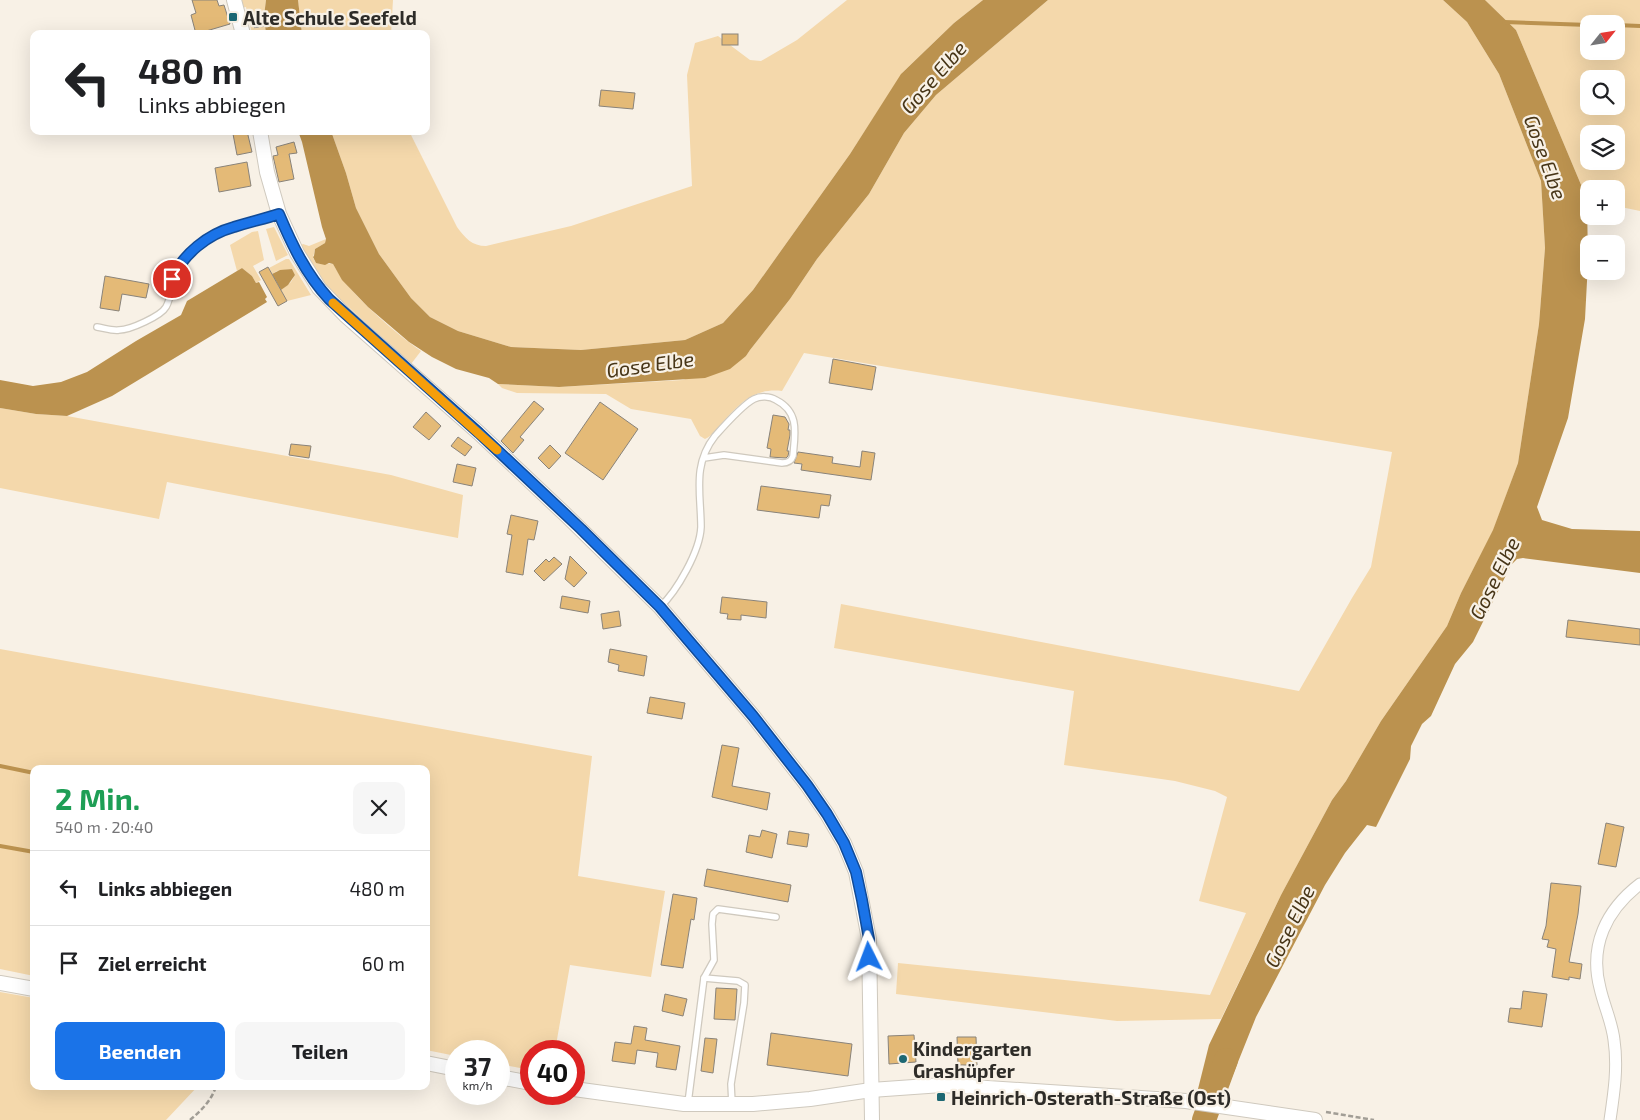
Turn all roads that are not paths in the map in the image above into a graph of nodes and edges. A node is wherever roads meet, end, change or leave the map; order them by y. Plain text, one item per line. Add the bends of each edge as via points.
1 (234, 0) edge
2 (242, 30) edge
3 (261, 135) edge
4 (279, 214) junction
5 (97, 327) dead end
6 (704, 458) junction
7 (660, 607) junction
8 (1640, 884) edge
9 (776, 917) dead end
10 (704, 978) junction
11 (0, 983) edge
12 (30, 988) edge
13 (430, 1064) edge
14 (445, 1067) edge
15 (585, 1090) edge
16 (871, 1090) junction
17 (688, 1104) junction
18 (732, 1104) junction
19 (872, 1120) edge
20 (1315, 1120) edge
21 (1610, 1120) edge

1 - 2 street
3 - 4 street
4 - 5 lane via 233,227 203,242 178,266 166,307 156,318 120,330
4 - 7 street via 304,266 329,299 479,433
6 - 6 lane via 715,436 754,399 773,398 784,404 792,415 796,428 793,456 786,463 724,455
6 - 7 lane via 698,489 699,542 671,597
7 - 16 street via 807,785 844,843 856,872 869,939
8 - 21 street via 1616,906 1606,922 1597,955 1597,971 1614,1038 1616,1064
9 - 10 lane via 718,909 713,914 712,924 714,960
10 - 17 lane
10 - 18 lane via 738,981 745,985 731,1084
11 - 12 street
13 - 14 street
15 - 17 street
16 - 18 street via 801,1100
16 - 19 street
16 - 20 street via 942,1085 1186,1101
17 - 18 street

